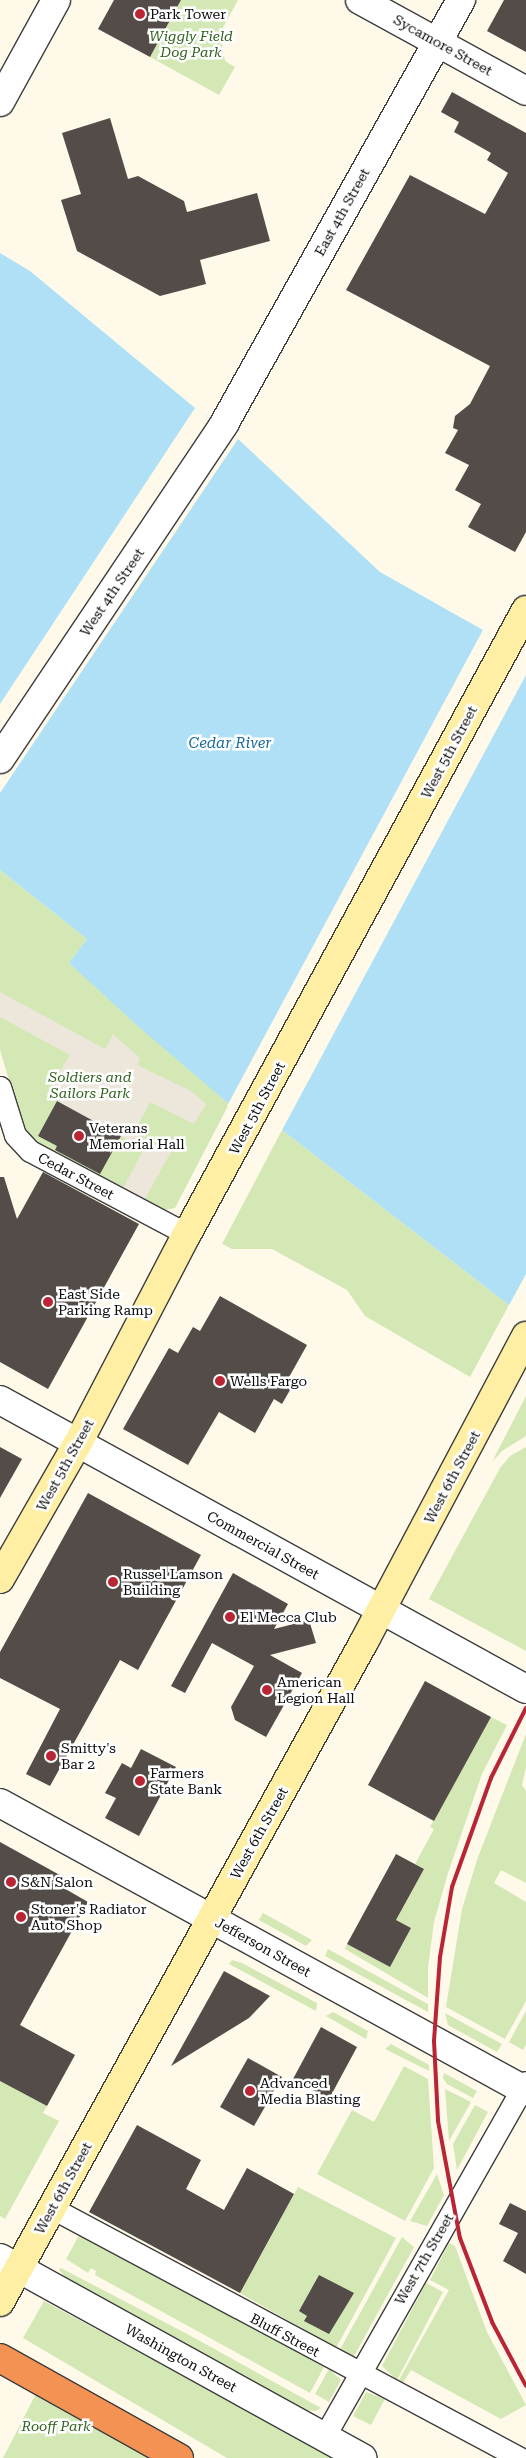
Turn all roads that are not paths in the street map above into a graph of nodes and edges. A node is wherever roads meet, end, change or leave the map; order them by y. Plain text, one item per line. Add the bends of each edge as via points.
1 (56, 0) edge
2 (360, 0) edge
3 (460, 0) edge
4 (437, 42) junction
5 (526, 91) edge
6 (0, 102) edge
7 (224, 424) joint
8 (526, 610) edge
9 (0, 759) edge
10 (0, 1087) edge
11 (187, 1234) junction
12 (526, 1336) edge
13 (0, 1400) edge
14 (78, 1443) junction
15 (0, 1579) edge
16 (382, 1610) junction
17 (526, 1689) edge
18 (0, 1803) edge
19 (212, 1919) junction
20 (525, 2088) edge
21 (52, 2208) junction
22 (9, 2264) edge
23 (0, 2302) edge
24 (0, 2358) edge
25 (359, 2373) junction
26 (324, 2437) junction
27 (179, 2458) edge
28 (362, 2458) edge
29 (520, 2458) edge

1 - 6 street
2 - 4 street, Sycamore Street
3 - 4 street, East 4th Street
4 - 5 street, Sycamore Street
4 - 7 street, East 4th Street
7 - 9 street, West 4th Street
8 - 11 main road, West 5th Street
10 - 11 street, Cedar Street via 15,1135 30,1151
11 - 14 main road, West 5th Street
12 - 16 main road, West 6th Street
13 - 14 street, Commercial Street
14 - 15 main road, West 5th Street
14 - 16 street, Commercial Street
16 - 17 street, Commercial Street
16 - 19 main road, West 6th Street
18 - 19 street, Jefferson Street
19 - 20 street, Jefferson Street
19 - 21 main road, West 6th Street
20 - 25 street, West 7th Street
21 - 22 main road, West 6th Street
21 - 25 street, Bluff Street
22 - 23 main road, West 6th Street
22 - 26 street, Washington Street
24 - 27 highway
25 - 26 street, West 7th Street
25 - 29 street, Bluff Street
26 - 28 street, Washington Street

